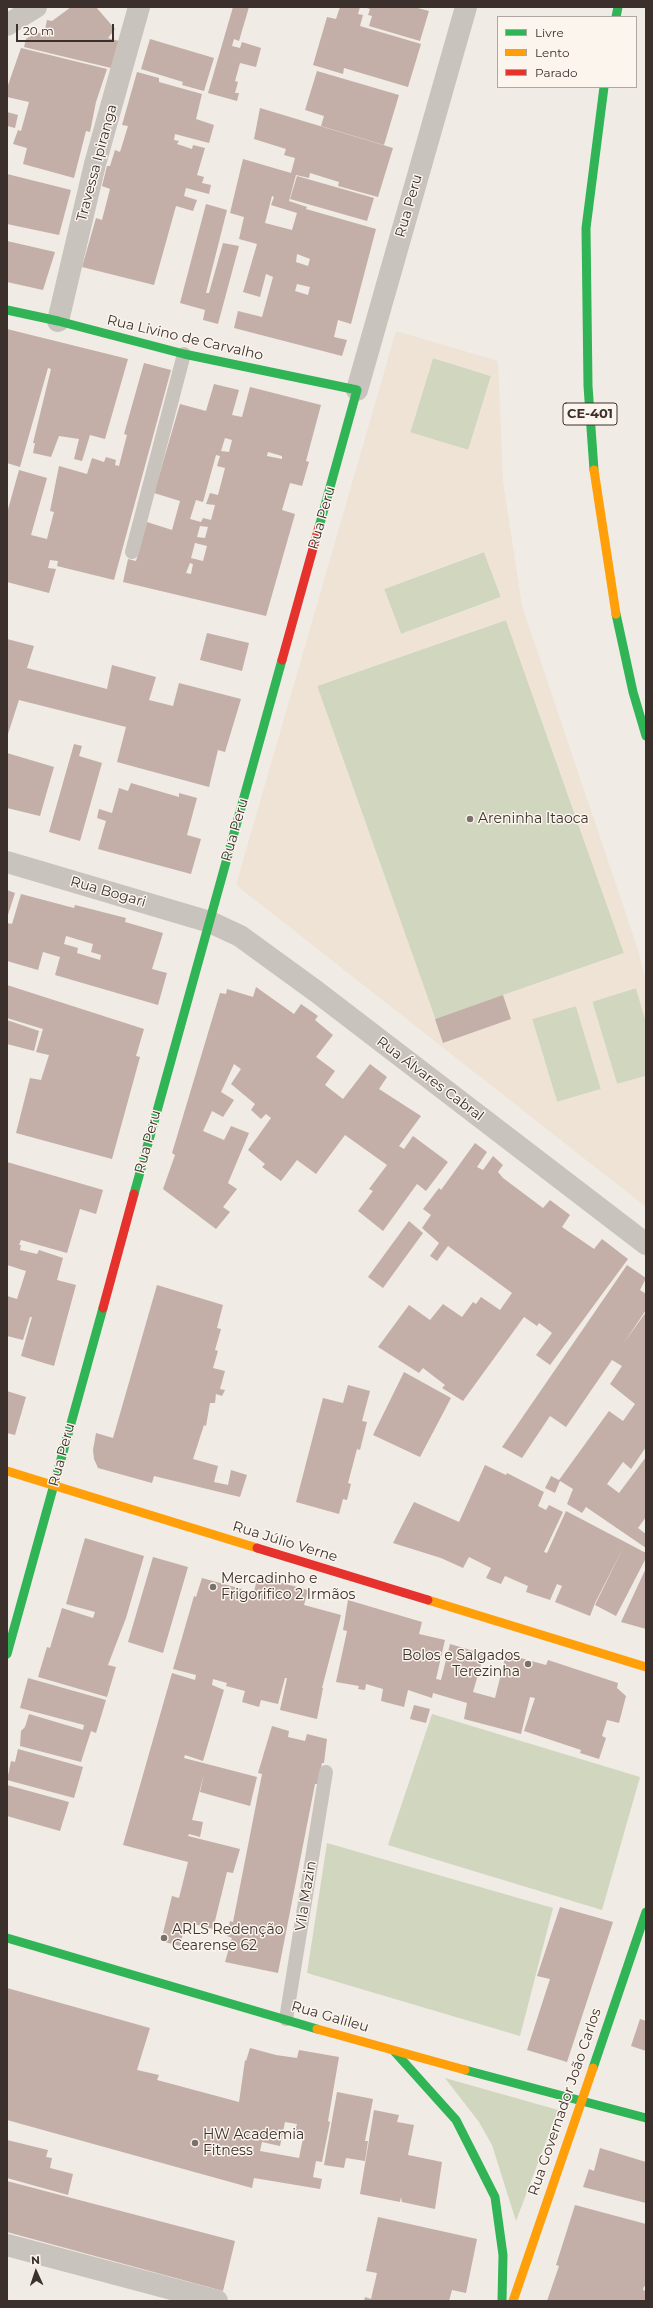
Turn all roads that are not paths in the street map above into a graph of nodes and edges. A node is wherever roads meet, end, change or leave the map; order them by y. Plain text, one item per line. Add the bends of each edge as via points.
1 (36, 7) edge
2 (139, 7) edge
3 (466, 7) edge
4 (7, 25) edge
5 (604, 88) edge
6 (7, 310) edge
7 (58, 321) junction
8 (184, 354) junction
9 (357, 390) junction
10 (132, 552) dead end
11 (646, 736) edge
12 (7, 862) edge
13 (210, 922) junction
14 (646, 1244) edge
15 (7, 1471) edge
16 (54, 1485) junction
17 (7, 1654) edge
18 (646, 1667) edge
19 (326, 1772) dead end
20 (646, 1912) edge
21 (7, 1938) edge
22 (286, 2019) junction
23 (394, 2051) junction
24 (581, 2100) junction
25 (646, 2118) edge
26 (7, 2245) edge
27 (217, 2301) edge
28 (502, 2301) edge
29 (513, 2301) edge

1 - 4 street
2 - 7 street, Travessa Ipiranga via 95,164
3 - 9 street, Rua Peru
5 - 11 street, CE-401 via 586,228 588,386 596,490 613,601 633,692
6 - 7 street, Rua Livino de Carvalho
7 - 8 street, Rua Livino de Carvalho
8 - 9 street, Rua Livino de Carvalho
8 - 10 lane
9 - 13 street, Rua Peru
12 - 13 street, Rua Bogari
13 - 14 street, Rua Álvares Cabral via 240,936 317,992
13 - 16 street, Rua Peru
15 - 16 street, Rua Júlio Verne
16 - 17 street, Rua Peru
16 - 18 street, Rua Júlio Verne
19 - 22 lane, Vila Mazin
20 - 24 street, Rua Governador João Carlos
21 - 22 street, Rua Galileu
22 - 23 street, Rua Galileu
23 - 24 street, Rua Galileu
23 - 28 street via 456,2120 495,2197 503,2255
24 - 25 street, Rua Galileu
24 - 29 street, Rua Governador João Carlos
26 - 27 street

